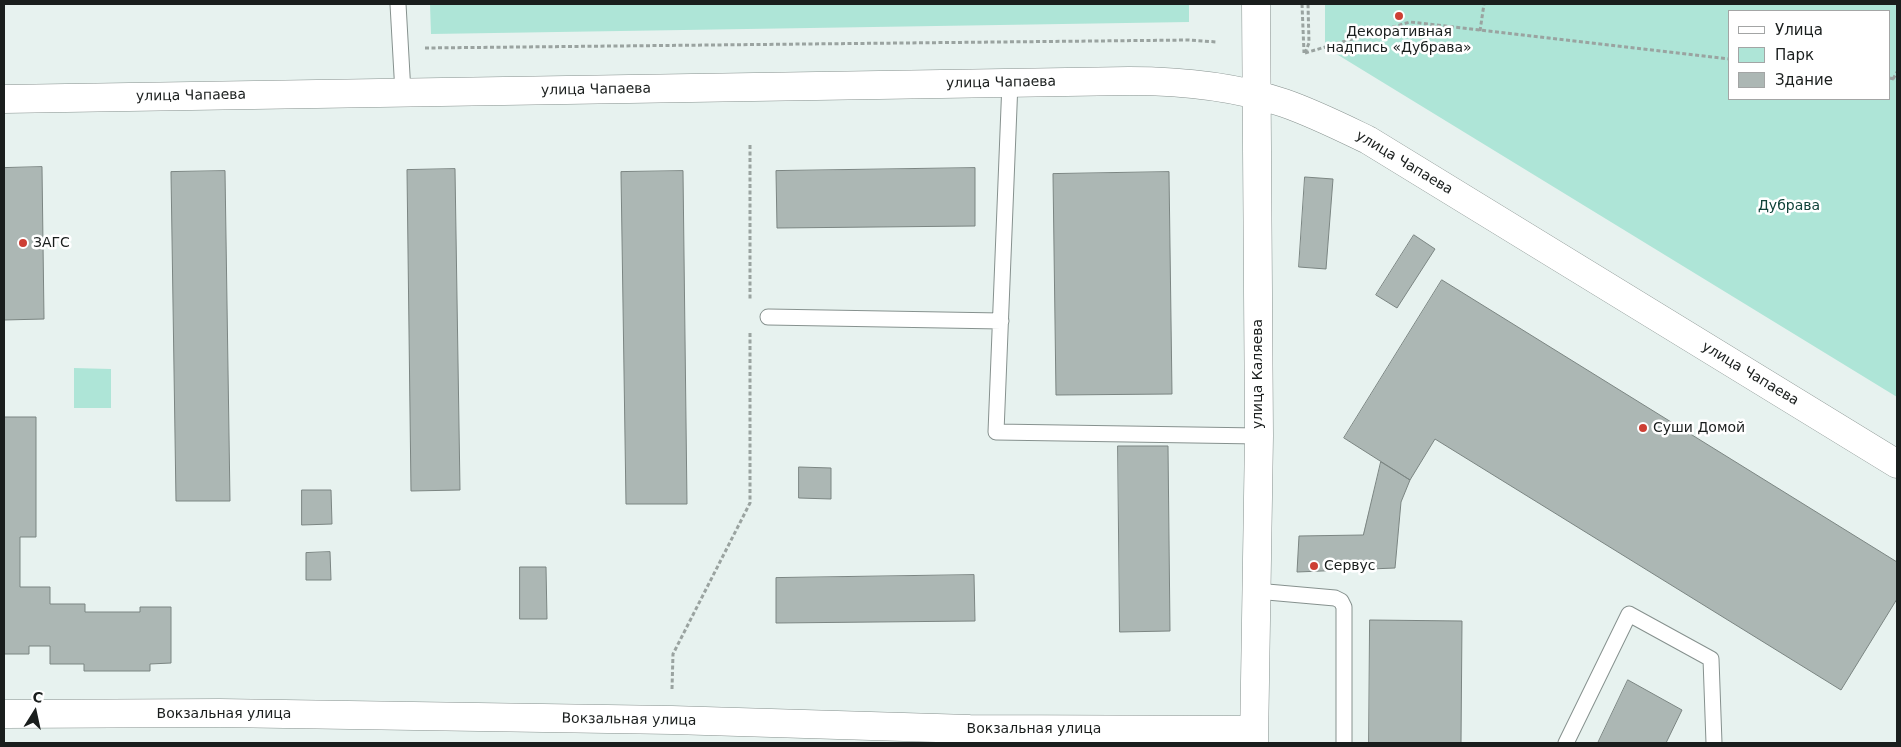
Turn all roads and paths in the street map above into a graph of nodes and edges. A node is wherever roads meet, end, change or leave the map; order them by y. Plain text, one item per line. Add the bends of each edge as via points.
1 (398, 4) edge
2 (1256, 4) edge
3 (1302, 4) edge
4 (1308, 4) edge
5 (1484, 4) edge
6 (1480, 31) junction
7 (1217, 42) dead end
8 (401, 48) junction
9 (1304, 53) junction
10 (1728, 59) edge
11 (1897, 72) edge
12 (1894, 79) edge
13 (1010, 82) junction
14 (403, 93) junction
15 (1256, 96) junction
16 (4, 99) edge
17 (750, 145) dead end
18 (750, 304) dead end
19 (768, 317) dead end
20 (1001, 321) junction
21 (750, 324) dead end
22 (1259, 436) junction
23 (1897, 464) edge
24 (1256, 591) junction
25 (4, 714) edge
26 (672, 732) edge
27 (970, 736) edge
28 (1254, 737) edge
29 (1344, 743) edge
30 (1566, 743) edge
31 (1714, 743) edge

1 - 8 lane
2 - 15 street, улица Каляева
3 - 9 path
4 - 9 path via 1309,43
5 - 6 path
6 - 9 path via 1410,22
6 - 10 path
7 - 8 path
8 - 14 lane
11 - 12 path
13 - 14 street, улица Чапаева
13 - 15 street, улица Чапаева via 1174,81
13 - 20 lane
14 - 16 street, улица Чапаева
15 - 22 street, улица Каляева
15 - 23 street, улица Чапаева via 1300,109 1368,140
17 - 18 path
19 - 20 lane
20 - 22 lane via 996,432
21 - 26 path via 750,503 673,654
22 - 24 street, улица Каляева
24 - 28 street, улица Каляева
24 - 29 lane via 1341,601 1344,607
25 - 26 street, Вокзальная улица via 220,714
26 - 27 street, Вокзальная улица
27 - 28 street, Вокзальная улица
30 - 31 lane via 1629,614 1711,659

